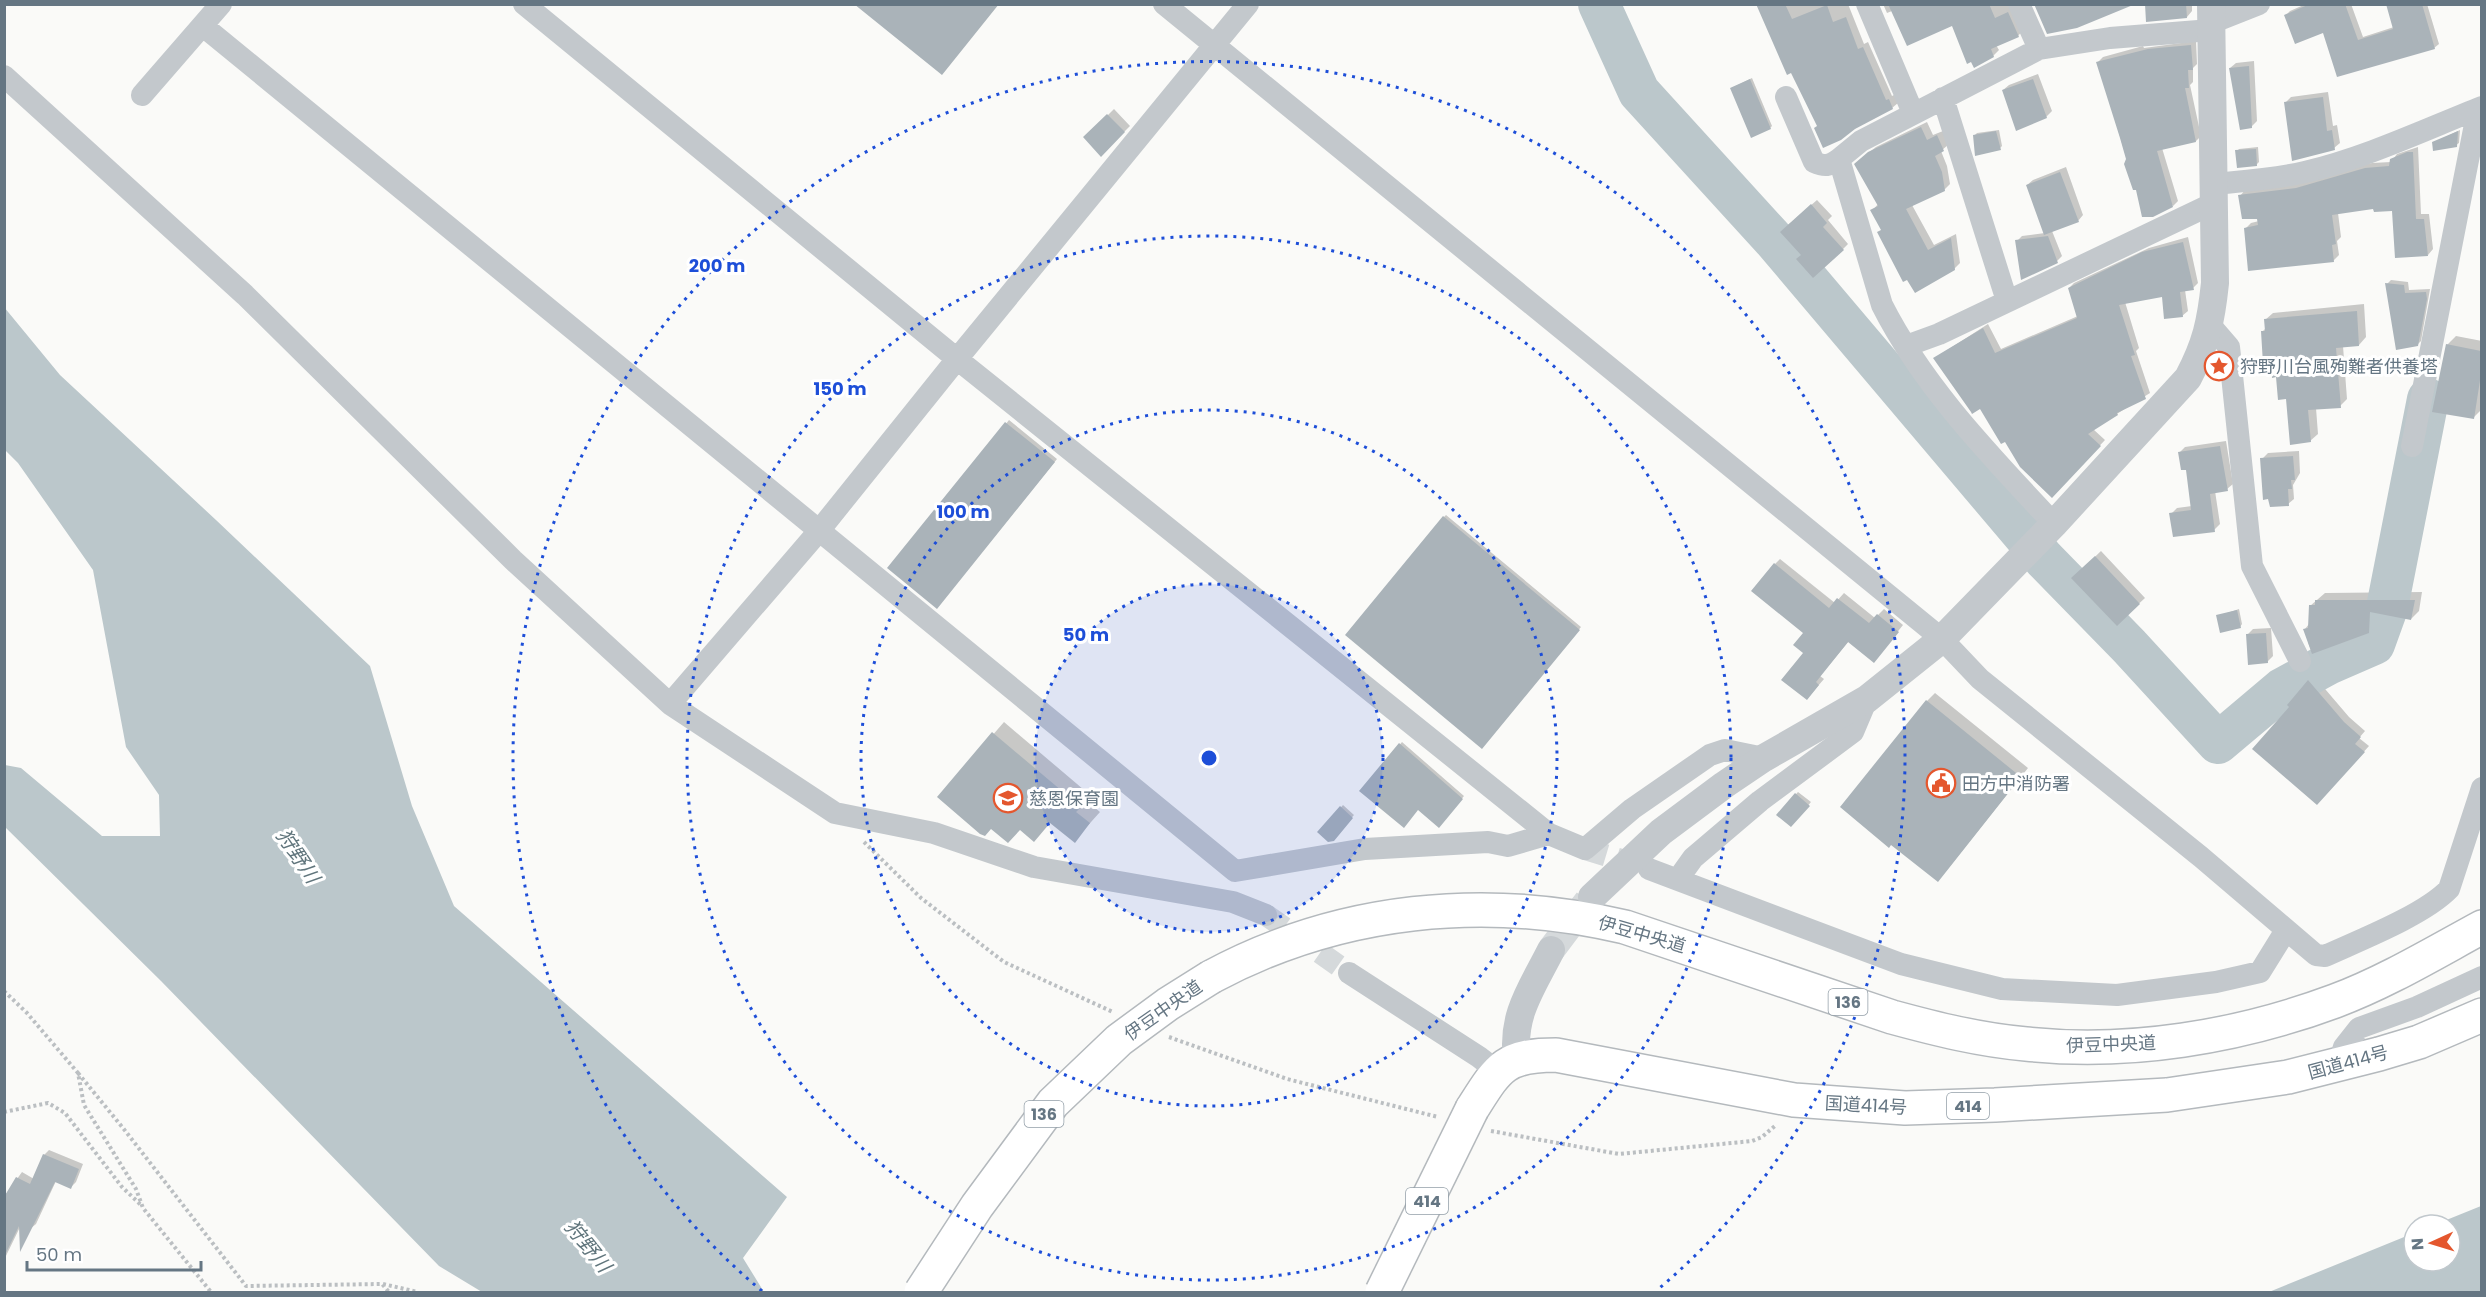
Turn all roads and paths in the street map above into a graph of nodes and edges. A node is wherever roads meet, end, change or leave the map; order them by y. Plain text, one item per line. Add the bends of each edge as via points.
1 (221, 4) edge
2 (524, 4) edge
3 (1164, 4) edge
4 (1248, 4) edge
5 (1868, 4) edge
6 (2019, 4) edge
7 (2259, 4) edge
8 (2211, 19) edge
9 (203, 26) junction
10 (1214, 45) junction
11 (2039, 49) junction
12 (4, 76) edge
13 (142, 95) dead end
14 (1786, 97) dead end
15 (1943, 98) junction
16 (2480, 108) edge
17 (1913, 113) junction
18 (1839, 159) junction
19 (2214, 193) junction
20 (2007, 301) junction
21 (2210, 325) junction
22 (1906, 346) junction
23 (957, 359) junction
24 (2412, 446) dead end
25 (2054, 524) junction
26 (818, 532) junction
27 (1942, 639) junction
28 (2300, 661) dead end
29 (1868, 699) junction
30 (670, 704) junction
31 (1764, 758) junction
32 (2481, 788) edge
33 (835, 813) junction
34 (1549, 834) junction
35 (1649, 869) tunnel mouth
36 (1678, 879) junction
37 (1592, 897) tunnel mouth
38 (1266, 915) tunnel mouth
39 (2481, 927) edge
40 (2286, 930) junction
41 (2481, 942) edge
42 (1551, 950) tunnel mouth
43 (1349, 973) tunnel mouth
44 (2481, 977) edge
45 (1216, 980) junction
46 (4, 991) edge
47 (2481, 1015) edge
48 (1123, 1016) dead end
49 (1166, 1036) dead end
50 (1507, 1065) junction
51 (2338, 1065) junction
52 (78, 1073) junction
53 (1794, 1100) junction
54 (4, 1112) edge
55 (1442, 1118) dead end
56 (1479, 1119) junction
57 (144, 1208) junction
58 (382, 1284) junction
59 (211, 1293) edge
60 (389, 1293) edge
61 (418, 1293) edge
62 (921, 1293) edge
63 (935, 1293) edge
64 (1382, 1293) edge

1 - 9 street
2 - 23 street
3 - 10 street
4 - 10 street
5 - 17 street
6 - 11 street
7 - 8 street
8 - 11 street
8 - 19 street
9 - 13 street
9 - 26 street
10 - 23 street
10 - 27 street
11 - 15 street
12 - 30 street via 245,295 513,560
14 - 18 street via 1814,162 1823,166
15 - 17 street
15 - 20 street
16 - 19 street via 2307,171
16 - 24 street
17 - 18 street via 1861,141
18 - 22 street via 1882,305
19 - 20 street
19 - 21 street via 2215,283
20 - 22 street
21 - 25 street via 2188,378
21 - 28 street via 2229,347 2252,566
22 - 25 street via 1966,429
23 - 26 street
23 - 34 street
25 - 27 street
26 - 30 street
26 - 34 street via 1235,871 1365,849 1488,842 1508,846
27 - 29 street
27 - 40 street via 1980,680 2192,849
29 - 31 street
29 - 36 street via 1853,732 1760,801 1693,858
30 - 33 street
31 - 34 street via 1725,750 1710,755 1632,809 1585,849
31 - 37 street via 1661,832
32 - 40 street via 2449,889 2440,898 2325,956 2316,956
33 - 38 street via 934,833 1034,867 1233,902
33 - 48 path via 921,898 1004,962
35 - 36 street
36 - 40 street via 1901,964 2002,990 2117,995 2216,982 2260,972
39 - 45 highway, 伊豆中央道 / 136 via 2383,980 2327,1004 2243,1029 2147,1044 2088,1047 2028,1045 1936,1029 1625,927 1567,915 1501,909 1423,912 1314,933 1239,962
41 - 45 highway, 伊豆中央道 / 136 via 2387,992 2293,1029 2201,1051 2147,1057 2026,1057 1931,1041 1665,953 1585,931 1544,925 1464,921 1390,928 1349,936
42 - 50 street via 1515,1026
43 - 50 street via 1479,1057
44 - 51 street via 2359,1028 2344,1047
45 - 62 highway, 伊豆中央道 / 136, bridge via 1168,1004 1119,1040 1053,1103 977,1206
45 - 63 highway, 伊豆中央道 / 136 via 1100,1070 1060,1108
46 - 52 path
47 - 51 highway, 国道414号 / 414 via 2419,1041
49 - 55 path via 1287,1079
50 - 53 highway, 国道414号 / 414 via 1534,1055 1556,1055
50 - 56 highway, 414
51 - 53 highway, 国道414号 / 414 via 2288,1077 2167,1095 1905,1108
52 - 57 path via 84,1105
52 - 58 path via 246,1286
53 - 56 path via 1774,1128 1762,1137 1734,1144 1619,1154
54 - 57 path via 48,1103 65,1113 122,1187
56 - 64 highway, 414, bridge
57 - 59 path
58 - 60 path
58 - 61 path

